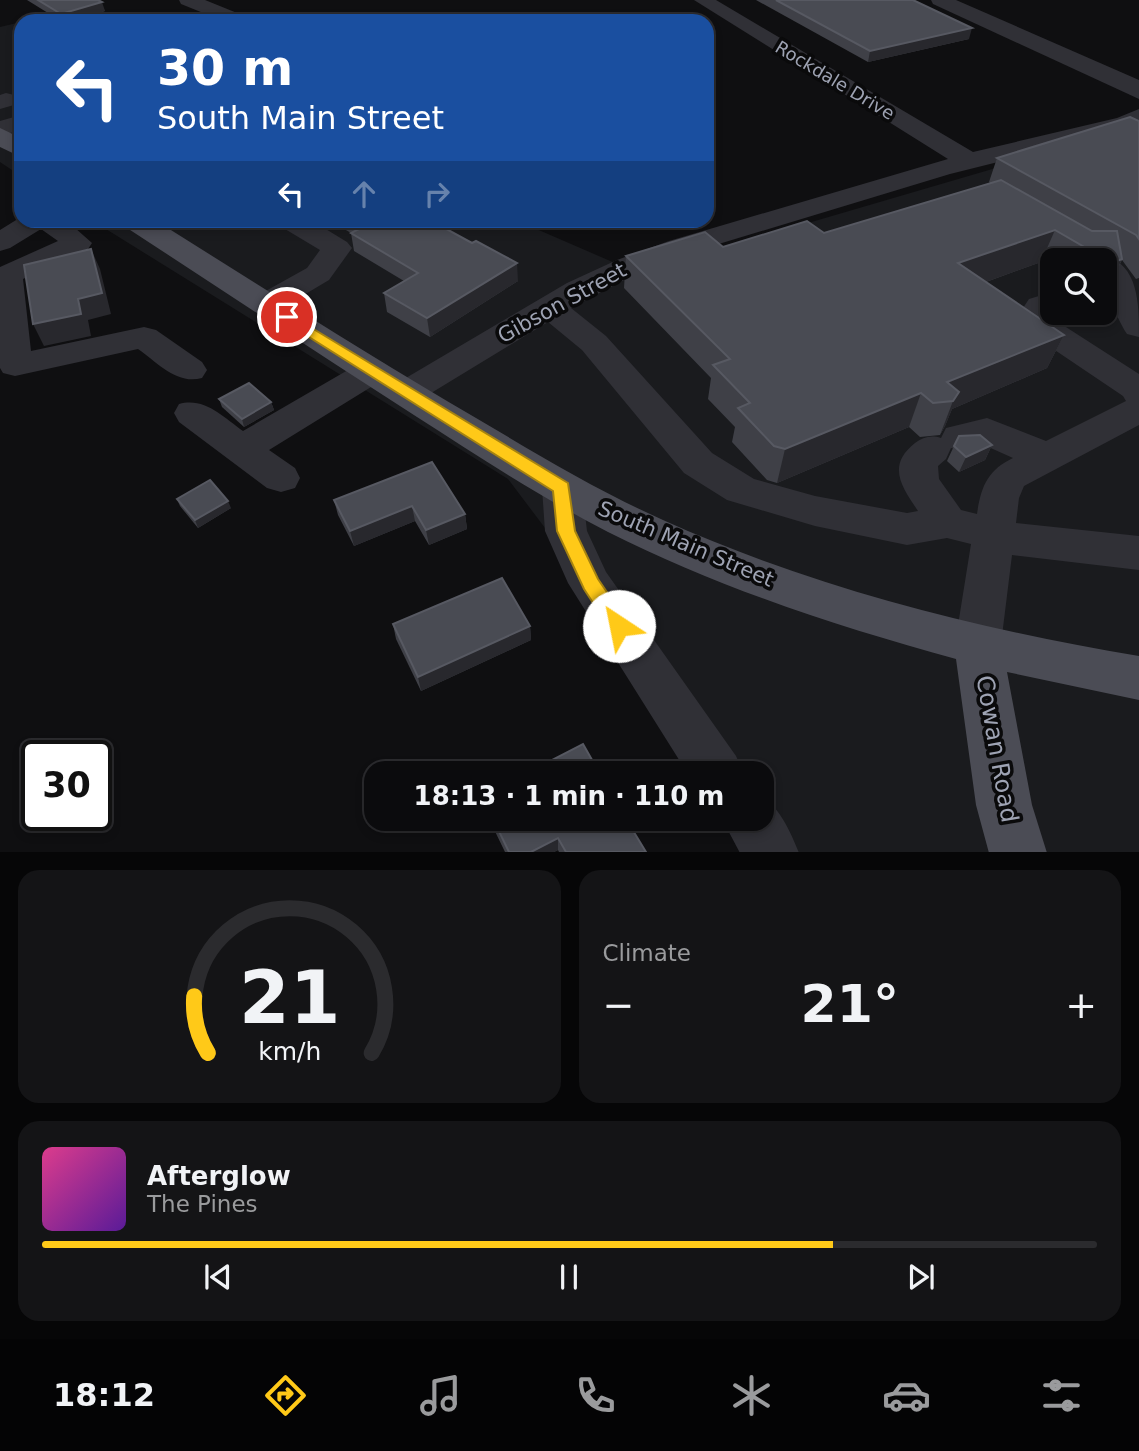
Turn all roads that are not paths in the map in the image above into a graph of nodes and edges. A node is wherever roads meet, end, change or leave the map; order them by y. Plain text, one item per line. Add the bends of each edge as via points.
1 (188, 0) edge
2 (703, 0) edge
3 (940, 0) edge
4 (223, 14) edge
5 (1139, 92) edge
6 (1139, 116) edge
7 (961, 172) junction
8 (714, 213) edge
9 (747, 227) junction
10 (22, 228) edge
11 (58, 228) edge
12 (147, 228) edge
13 (303, 228) edge
14 (0, 242) edge
15 (1117, 277) edge
16 (266, 304) junction
17 (1040, 306) edge
18 (550, 307) junction
19 (1040, 323) edge
20 (1041, 325) edge
21 (1139, 327) edge
22 (190, 370) dead end
23 (372, 371) junction
24 (406, 393) junction
25 (1139, 394) edge
26 (1139, 410) edge
27 (192, 413) dead end
28 (242, 449) junction
29 (1046, 457) junction
30 (281, 478) dead end
31 (562, 488) junction
32 (947, 522) junction
33 (996, 533) junction
34 (1139, 553) edge
35 (978, 645) junction
36 (1139, 678) edge
37 (709, 761) edge
38 (757, 831) edge
39 (772, 852) edge
40 (1018, 852) edge

1 - 4 street
2 - 7 street, Rockdale Drive
3 - 5 street
6 - 7 street, Gibson Street
7 - 9 street, Gibson Street
8 - 9 street
9 - 18 street, Gibson Street via 628,266
10 - 14 street
11 - 22 street via 78,243 7,275 15,365 144,337
12 - 16 main road, South Main Street
13 - 16 street via 337,248 318,274
15 - 21 lane
16 - 23 main road, South Main Street
17 - 19 lane via 1035,314
18 - 24 street, Gibson Street
18 - 32 street via 594,343 698,463 741,490 815,511 907,529
20 - 25 lane
23 - 24 main road, South Main Street
23 - 28 street
24 - 31 main road, South Main Street
26 - 29 street
27 - 28 street
28 - 30 street
29 - 32 street via 988,431 946,443 918,461 920,482
29 - 33 street via 1008,477 999,498
31 - 35 main road, South Main Street via 624,521 761,579
31 - 37 street via 566,531 590,583
32 - 33 street
33 - 34 street via 1025,542
33 - 35 street
35 - 36 main road, South Main Street
35 - 40 main road, Cowan Road via 1004,805
38 - 39 street

